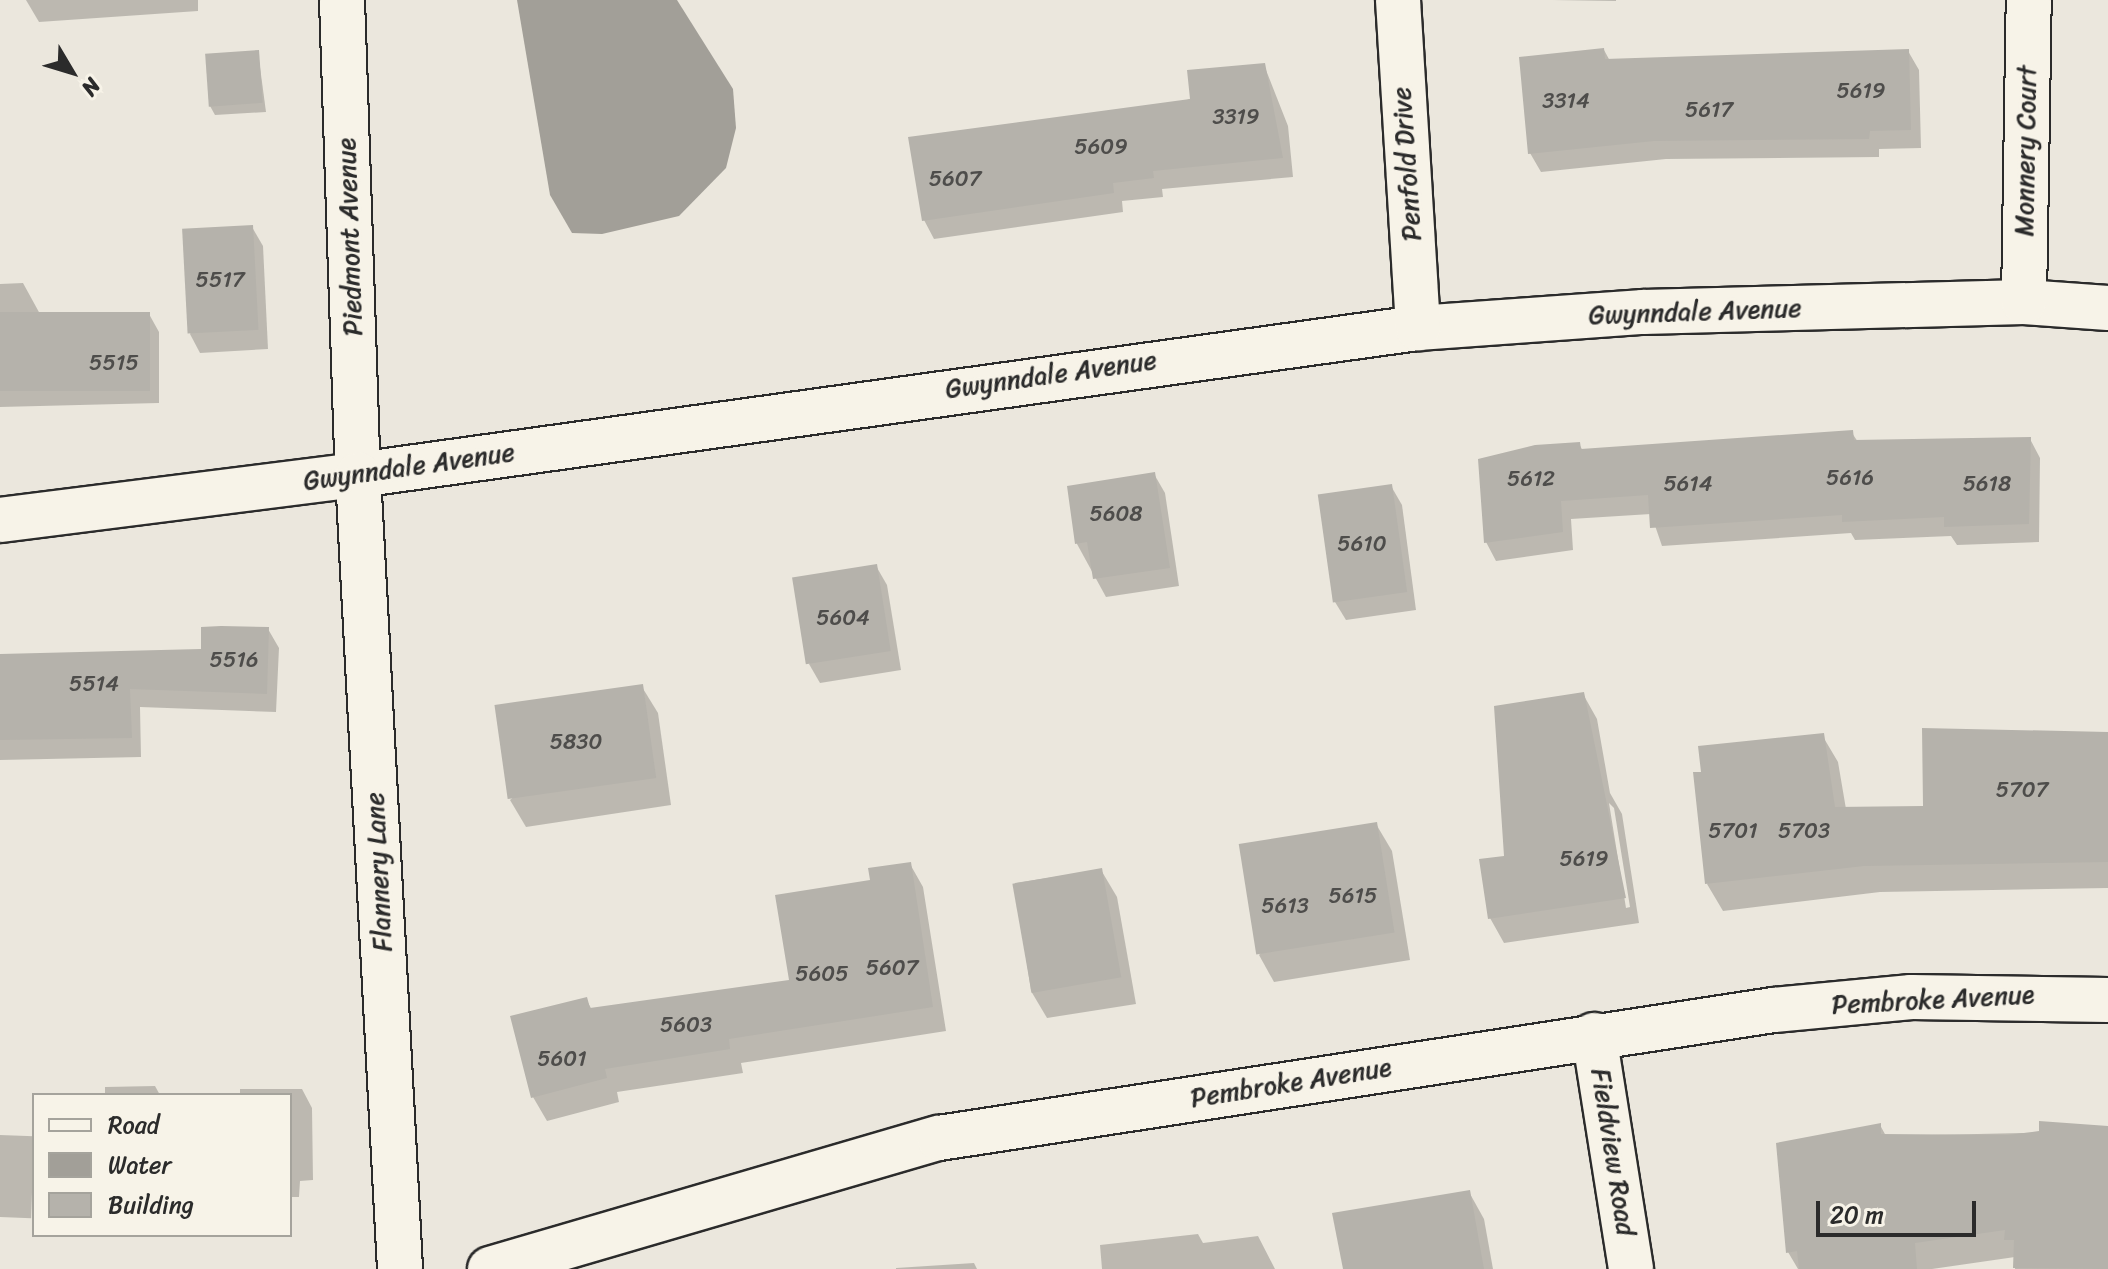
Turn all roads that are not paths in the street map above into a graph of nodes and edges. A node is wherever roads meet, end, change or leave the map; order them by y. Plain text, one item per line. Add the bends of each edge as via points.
1 (342, 0) edge
2 (1398, 0) edge
3 (2029, 0) edge
4 (2024, 302) junction
5 (2108, 308) edge
6 (1418, 328) junction
7 (358, 475) junction
8 (0, 520) edge
9 (2108, 1000) edge
10 (1594, 1035) junction
11 (400, 1269) edge
12 (490, 1269) edge
13 (1631, 1269) edge

1 - 7 street, Piedmont Avenue
2 - 6 street, Penfold Drive
3 - 4 street, Monnery Court
4 - 5 street, Gwynndale Avenue
4 - 6 street, Gwynndale Avenue via 1643,312
6 - 7 street, Gwynndale Avenue
7 - 8 street, Gwynndale Avenue
7 - 11 street, Flannery Lane
9 - 10 street, Pembroke Avenue via 1911,997
10 - 12 street, Pembroke Avenue via 939,1138
10 - 13 street, Fieldview Road

